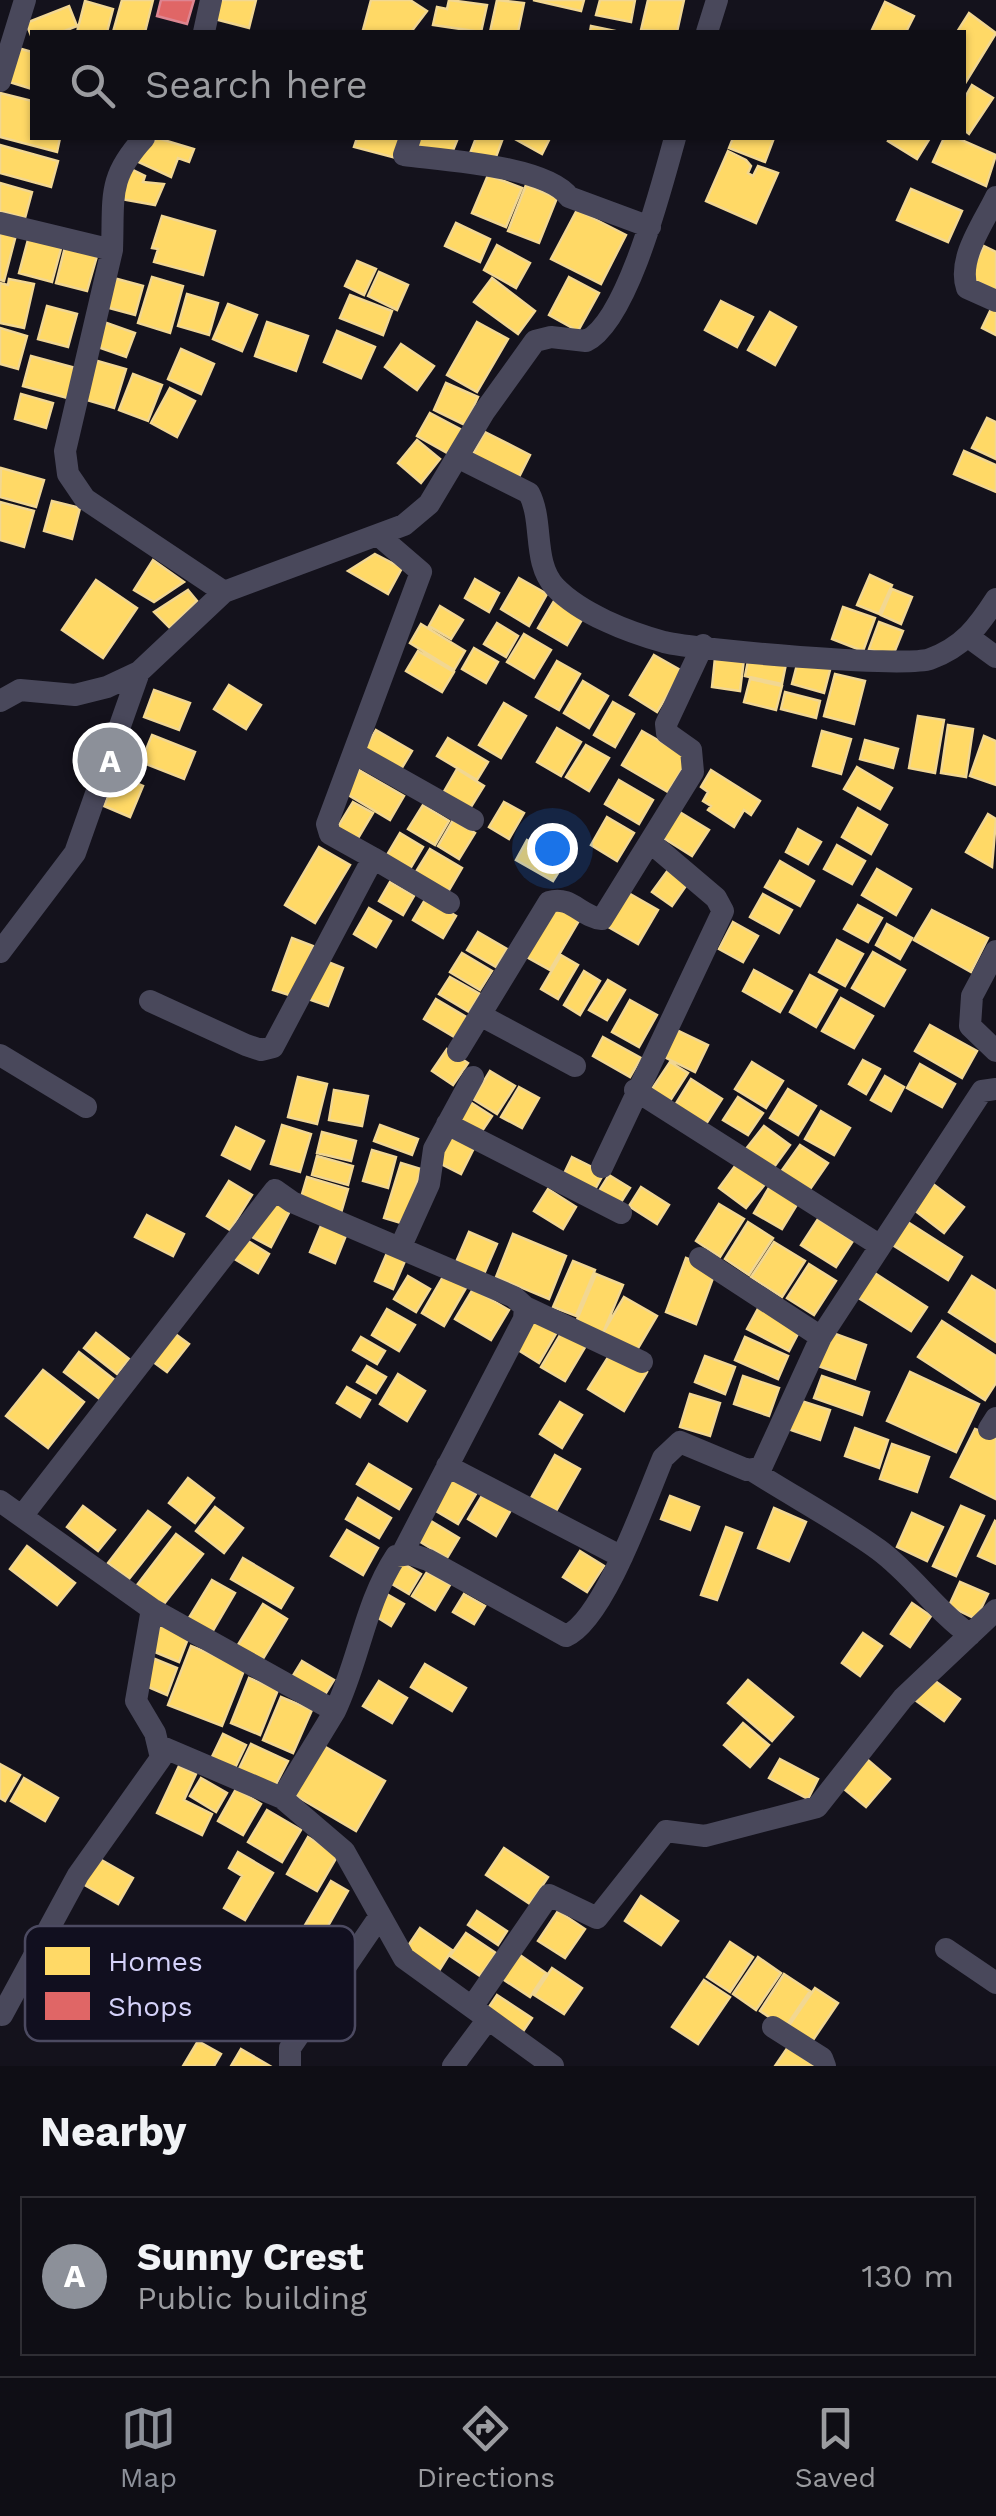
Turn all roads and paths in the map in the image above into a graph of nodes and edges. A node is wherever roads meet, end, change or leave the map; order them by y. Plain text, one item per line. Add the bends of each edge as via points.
1 (24, 0) edge
2 (211, 0) edge
3 (717, 0) edge
4 (204, 30) edge
5 (708, 30) edge
6 (0, 81) edge
7 (142, 140) edge
8 (409, 140) edge
9 (674, 140) edge
10 (996, 198) edge
11 (0, 222) edge
12 (650, 227) junction
13 (112, 250) junction
14 (996, 301) edge
15 (458, 457) junction
16 (378, 535) junction
17 (224, 592) junction
18 (996, 598) edge
19 (970, 638) junction
20 (703, 646) junction
21 (996, 657) edge
22 (139, 672) junction
23 (7, 690) edge
24 (354, 753) junction
25 (473, 820) dead end
26 (650, 842) junction
27 (373, 858) junction
28 (449, 903) dead end
29 (996, 950) edge
30 (0, 952) edge
31 (150, 1001) dead end
32 (480, 1016) junction
33 (458, 1051) dead end
34 (996, 1051) edge
35 (0, 1055) edge
36 (575, 1066) dead end
37 (473, 1077) dead end
38 (995, 1087) edge
39 (635, 1090) junction
40 (86, 1107) dead end
41 (447, 1124) junction
42 (602, 1166) dead end
43 (621, 1213) dead end
44 (400, 1246) junction
45 (879, 1246) junction
46 (700, 1258) dead end
47 (525, 1307) junction
48 (821, 1337) junction
49 (642, 1362) dead end
50 (448, 1466) junction
51 (752, 1471) junction
52 (0, 1502) edge
53 (22, 1516) junction
54 (402, 1554) junction
55 (622, 1557) junction
56 (152, 1609) junction
57 (996, 1610) edge
58 (970, 1635) junction
59 (335, 1711) junction
60 (160, 1746) junction
61 (282, 1798) junction
62 (380, 1916) junction
63 (50, 1926) edge
64 (946, 1949) dead end
65 (355, 1953) edge
66 (25, 1973) edge
67 (996, 1983) edge
68 (480, 2013) junction
69 (2, 2015) edge
70 (774, 2027) dead end
71 (295, 2041) edge
72 (290, 2066) edge
73 (453, 2066) edge
74 (553, 2066) edge
75 (826, 2066) edge

1 - 6 street
2 - 4 street
3 - 5 street
7 - 13 street via 120,164 112,186
8 - 12 street via 404,154 506,170
9 - 12 street
10 - 14 street via 963,277 967,288
11 - 13 street
12 - 15 street via 610,323 586,341 535,341
13 - 17 street via 65,451 68,474 85,499
15 - 16 street via 430,504
15 - 20 street via 528,493 538,518 543,570 572,601 660,641
16 - 17 street
16 - 24 street via 421,572
17 - 22 street
18 - 19 street
19 - 20 street via 912,664
19 - 21 street
20 - 26 street via 666,724 690,750 693,772
22 - 23 street via 75,696
22 - 30 street via 75,853
24 - 25 street
24 - 27 street via 327,829
26 - 32 street via 602,919 568,902 549,902
26 - 39 street via 716,898 722,911
27 - 28 street
27 - 31 street via 273,1046 246,1045
29 - 34 street via 972,996 970,1026
32 - 33 street
32 - 36 street
35 - 40 street
37 - 41 street
38 - 45 street via 977,1097
39 - 42 street
39 - 45 street
41 - 43 street
41 - 44 street via 429,1162 423,1201
44 - 47 street
44 - 53 street via 275,1190
45 - 48 street
46 - 48 street
47 - 49 street
47 - 50 street
48 - 51 street via 764,1463
50 - 54 street
50 - 55 street
51 - 55 street via 680,1442 672,1446
51 - 58 street via 880,1550
52 - 53 street
53 - 56 street
54 - 55 street via 428,1560 566,1636 586,1620
54 - 59 street via 392,1562
56 - 59 street
56 - 60 street via 136,1701
57 - 58 street
58 - 68 street via 903,1698 817,1807 705,1836 666,1831 598,1918 549,1895
59 - 61 street
60 - 61 street
60 - 63 street via 161,1758
61 - 62 street via 344,1850
62 - 65 street
62 - 68 street via 404,1958
64 - 67 street
66 - 69 street
68 - 73 street
68 - 74 street
70 - 75 street
71 - 72 street

